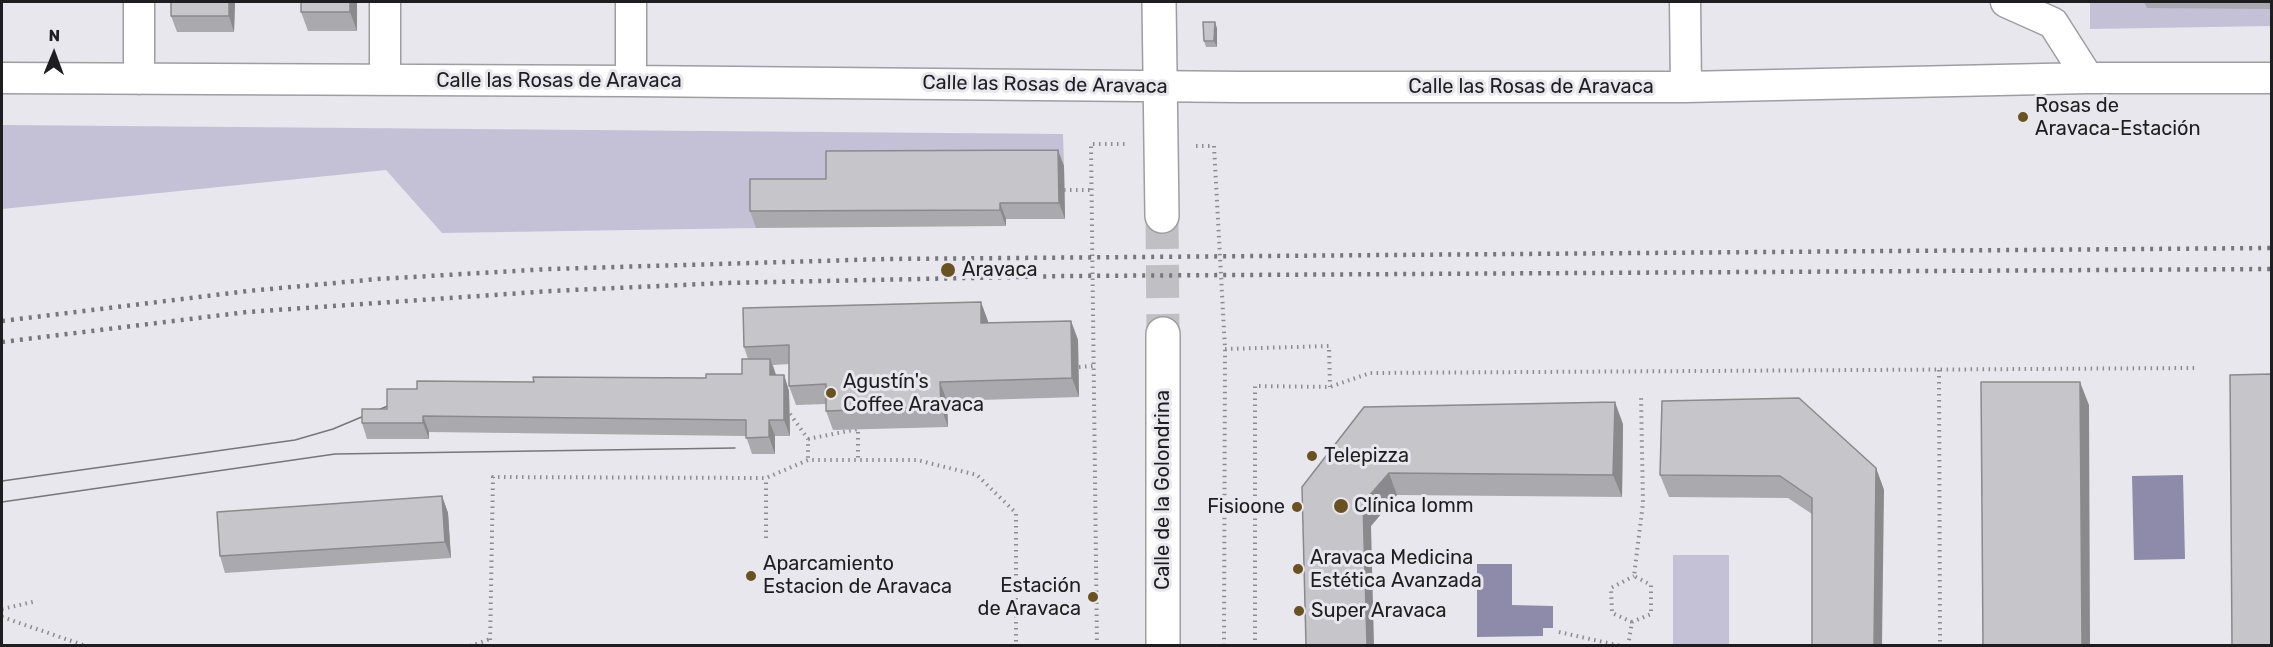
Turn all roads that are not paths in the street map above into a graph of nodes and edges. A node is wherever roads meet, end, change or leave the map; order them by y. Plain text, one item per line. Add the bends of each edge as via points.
1 (139, 2) edge
2 (385, 2) edge
3 (631, 2) edge
4 (1159, 2) edge
5 (1685, 2) edge
6 (2006, 2) edge
7 (2, 78) edge
8 (2088, 78) junction
9 (2271, 78) edge
10 (139, 79) junction
11 (385, 80) junction
12 (631, 81) junction
13 (1160, 87) junction
14 (1686, 87) junction
15 (1162, 216) tunnel mouth
16 (1163, 334) tunnel mouth
17 (1162, 645) edge

1 - 10 street
2 - 11 street
3 - 12 street
4 - 13 street
5 - 14 street
6 - 8 street via 2053,22
7 - 10 street, Calle las Rosas de Aravaca
8 - 9 street, Calle las Rosas de Aravaca
8 - 14 street, Calle las Rosas de Aravaca
10 - 11 street, Calle las Rosas de Aravaca
11 - 12 street, Calle las Rosas de Aravaca
12 - 13 street, Calle las Rosas de Aravaca
13 - 14 street, Calle las Rosas de Aravaca
13 - 15 street
16 - 17 street, Calle de la Golondrina

